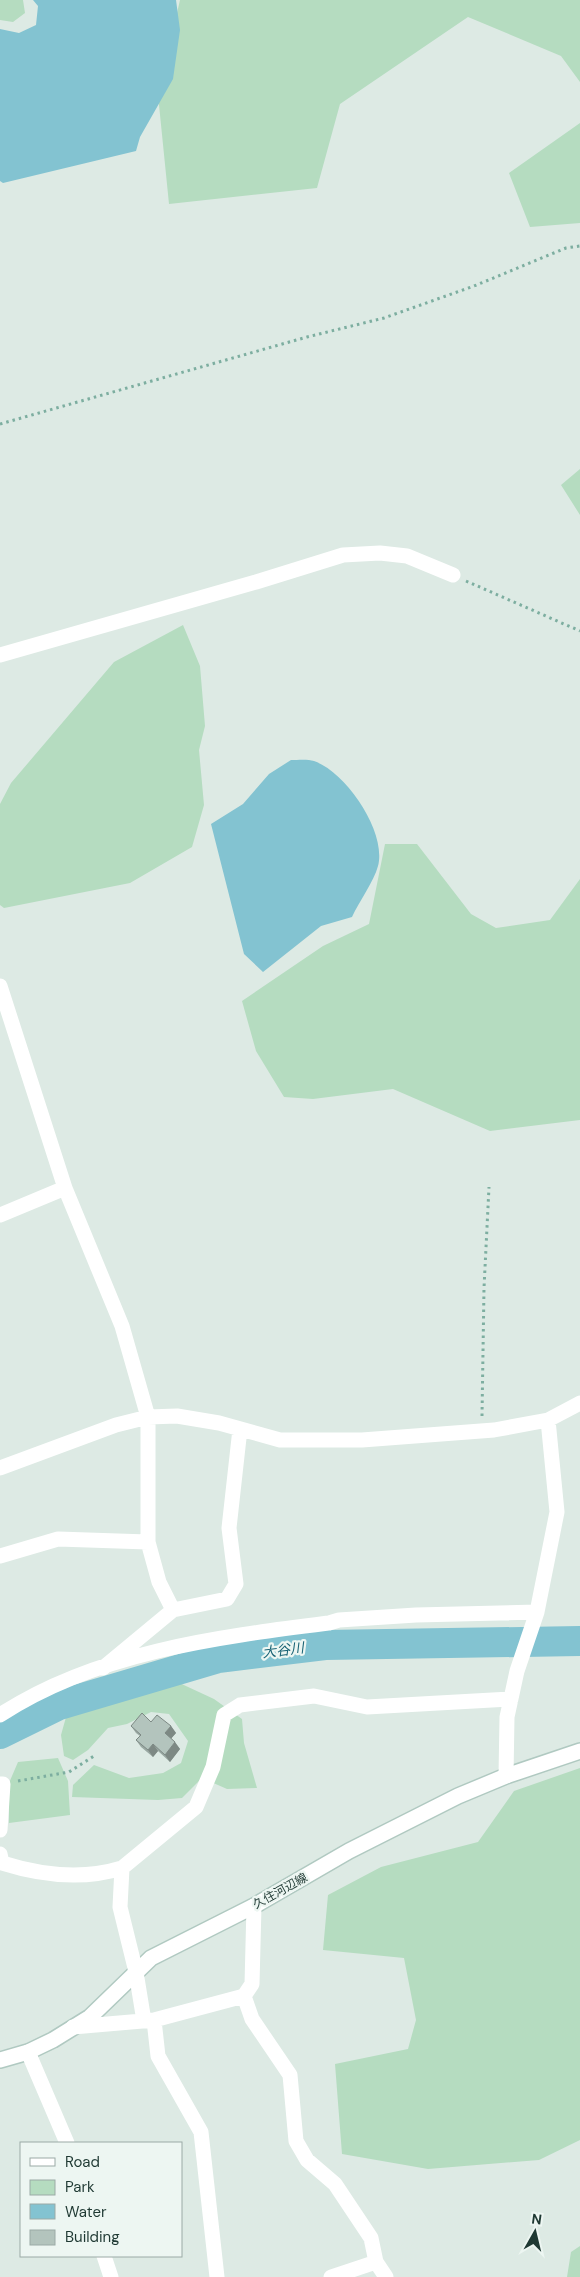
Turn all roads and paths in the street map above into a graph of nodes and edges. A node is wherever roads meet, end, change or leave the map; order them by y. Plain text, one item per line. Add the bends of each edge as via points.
1 (580, 246) edge
2 (0, 424) edge
3 (453, 575) joint
4 (580, 631) edge
5 (0, 655) edge
6 (0, 986) edge
7 (489, 1187) dead end
8 (65, 1188) junction
9 (0, 1215) edge
10 (580, 1403) edge
11 (148, 1417) junction
12 (548, 1420) junction
13 (240, 1429) junction
14 (483, 1431) junction
15 (0, 1468) edge
16 (148, 1542) junction
17 (0, 1556) edge
18 (173, 1610) junction
19 (537, 1612) junction
20 (102, 1668) junction
21 (511, 1699) junction
22 (0, 1715) edge
23 (580, 1751) edge
24 (94, 1756) dead end
25 (506, 1776) junction
26 (2, 1784) edge
27 (0, 1830) edge
28 (0, 1854) edge
29 (122, 1868) junction
30 (254, 1906) junction
31 (136, 1972) junction
32 (244, 1996) junction
33 (149, 2020) junction
34 (74, 2027) junction
35 (28, 2052) junction
36 (0, 2060) edge
37 (67, 2142) edge
38 (104, 2257) edge
39 (376, 2262) junction
40 (112, 2277) edge
41 (216, 2277) edge
42 (331, 2277) edge
43 (386, 2277) edge

1 - 2 path via 566,248 384,318
3 - 4 path
3 - 5 street via 407,556 380,553 343,555
6 - 8 street
7 - 14 path
8 - 9 street
8 - 11 street via 122,1326
10 - 12 street
11 - 13 street via 176,1416
11 - 15 street via 116,1425
11 - 16 street
12 - 14 street
12 - 19 street via 557,1512
13 - 14 street via 280,1440 308,1442
13 - 18 street via 229,1528 236,1584 227,1599
16 - 17 street via 58,1540
16 - 18 street via 159,1582
18 - 20 street
19 - 20 street via 339,1620 153,1652
19 - 21 street
20 - 22 street via 51,1687
21 - 25 street via 507,1717
21 - 29 street via 367,1707 314,1696 240,1705 224,1715 213,1767 196,1807
23 - 25 street, 久住河辺線
24 - 26 path via 68,1772
25 - 30 street, 久住河辺線 via 458,1796 349,1851
26 - 27 street
28 - 29 street via 2,1863 24,1870 70,1875
29 - 31 street via 120,1907
30 - 31 street, 久住河辺線 via 151,1958
30 - 32 street via 252,1984
31 - 33 street
31 - 34 street, 久住河辺線 via 90,2017
32 - 33 street
32 - 39 street via 252,2019 290,2075 296,2141 307,2160 335,2184 366,2230
33 - 34 street
33 - 41 street via 158,2056 202,2132
34 - 35 street, 久住河辺線
35 - 36 street, 久住河辺線
35 - 37 street
38 - 40 street
39 - 42 street
39 - 43 street

